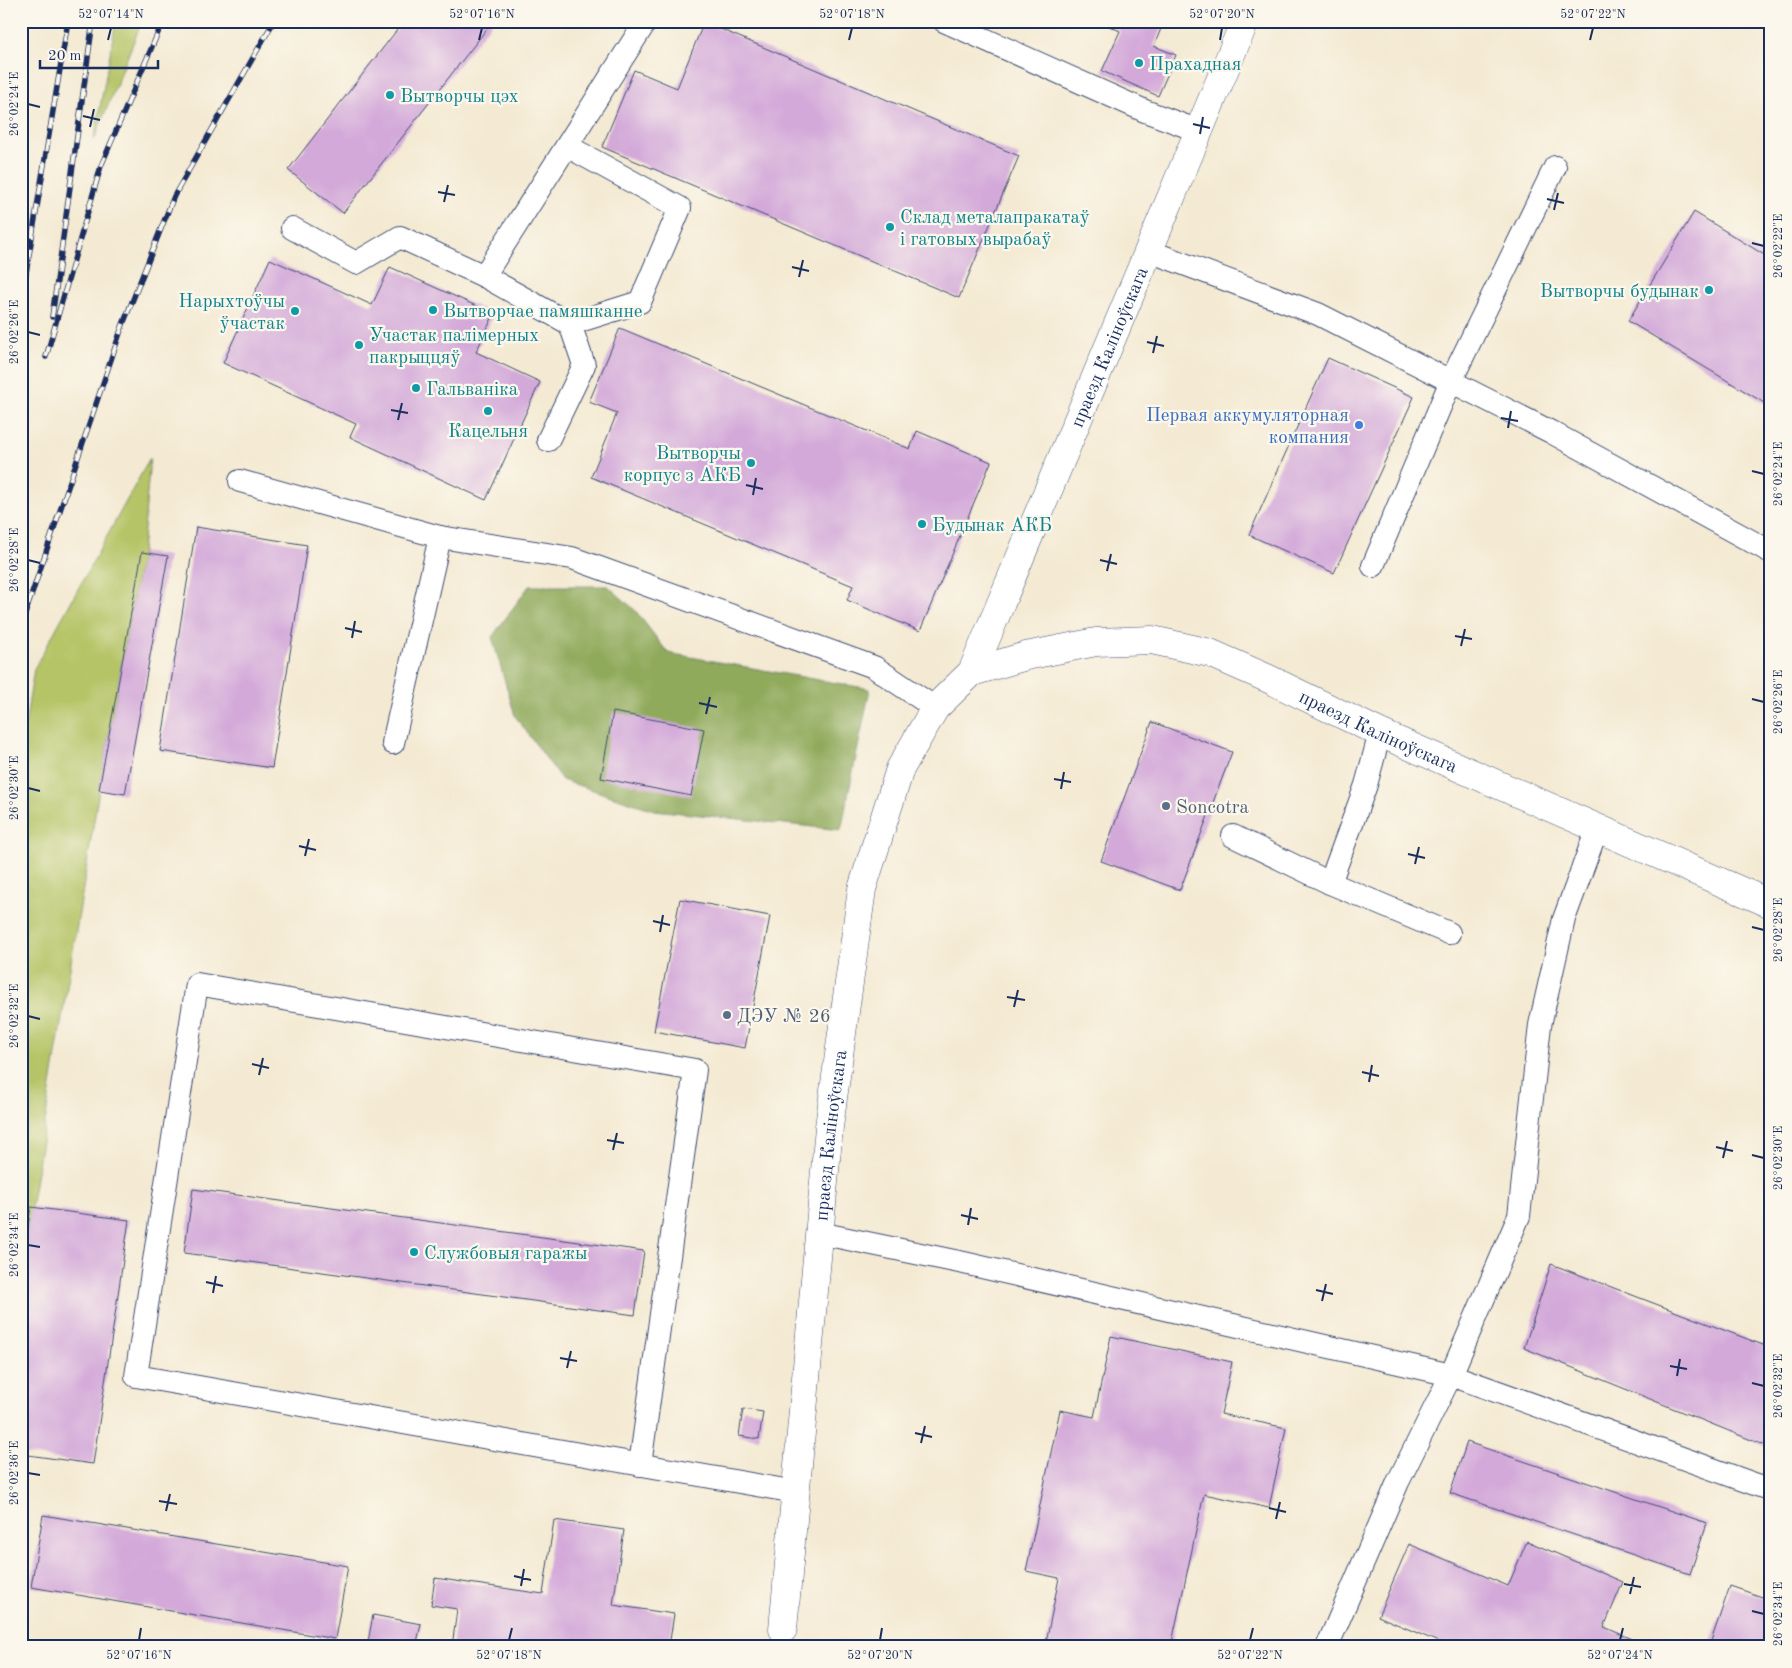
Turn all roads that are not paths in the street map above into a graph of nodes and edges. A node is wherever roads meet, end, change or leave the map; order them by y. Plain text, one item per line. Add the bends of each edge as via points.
1 (646, 21) edge
2 (944, 21) edge
3 (1245, 21) edge
4 (1199, 131) junction
5 (567, 146) junction
6 (1555, 167) dead end
7 (292, 228) dead end
8 (1149, 251) junction
9 (484, 276) junction
10 (570, 324) junction
11 (1450, 382) junction
12 (548, 440) dead end
13 (240, 481) dead end
14 (440, 537) junction
15 (1771, 552) edge
16 (1372, 566) dead end
17 (972, 672) junction
18 (935, 708) junction
19 (1380, 733) junction
20 (393, 743) dead end
21 (1597, 829) junction
22 (1232, 836) dead end
23 (1330, 883) junction
24 (1771, 904) edge
25 (1449, 933) dead end
26 (819, 1233) junction
27 (1451, 1375) junction
28 (640, 1465) junction
29 (1771, 1490) edge
30 (796, 1492) junction
31 (783, 1628) dead end
32 (1327, 1647) edge

1 - 5 lane
2 - 4 lane via 1145,111
3 - 4 street, праезд Каліноўскага
4 - 8 street, праезд Каліноўскага
5 - 9 lane
5 - 10 lane via 680,208 640,302
6 - 11 lane
7 - 9 lane via 356,263 400,237
8 - 11 lane via 1318,314
8 - 17 street, праезд Каліноўскага
9 - 10 lane
10 - 12 lane via 584,365
11 - 15 lane via 1551,432
11 - 16 lane
13 - 14 lane
14 - 18 lane via 572,558 874,667
14 - 20 lane
17 - 18 street, праезд Каліноўскага
17 - 19 street, праезд Каліноўскага via 1026,656 1096,642 1152,640 1210,653
18 - 26 street, праезд Каліноўскага via 900,769 862,889 829,1127
19 - 21 street, праезд Каліноўскага
19 - 23 lane via 1366,785
21 - 24 street, праезд Каліноўскага
21 - 27 lane via 1564,919 1540,1026 1519,1216
22 - 23 lane
23 - 25 lane
26 - 27 lane via 964,1263
26 - 30 street, праезд Каліноўскага
27 - 29 lane
27 - 32 lane via 1398,1482
28 - 28 lane via 136,1376 197,984 695,1070
28 - 30 lane
30 - 31 street, праезд Каліноўскага

